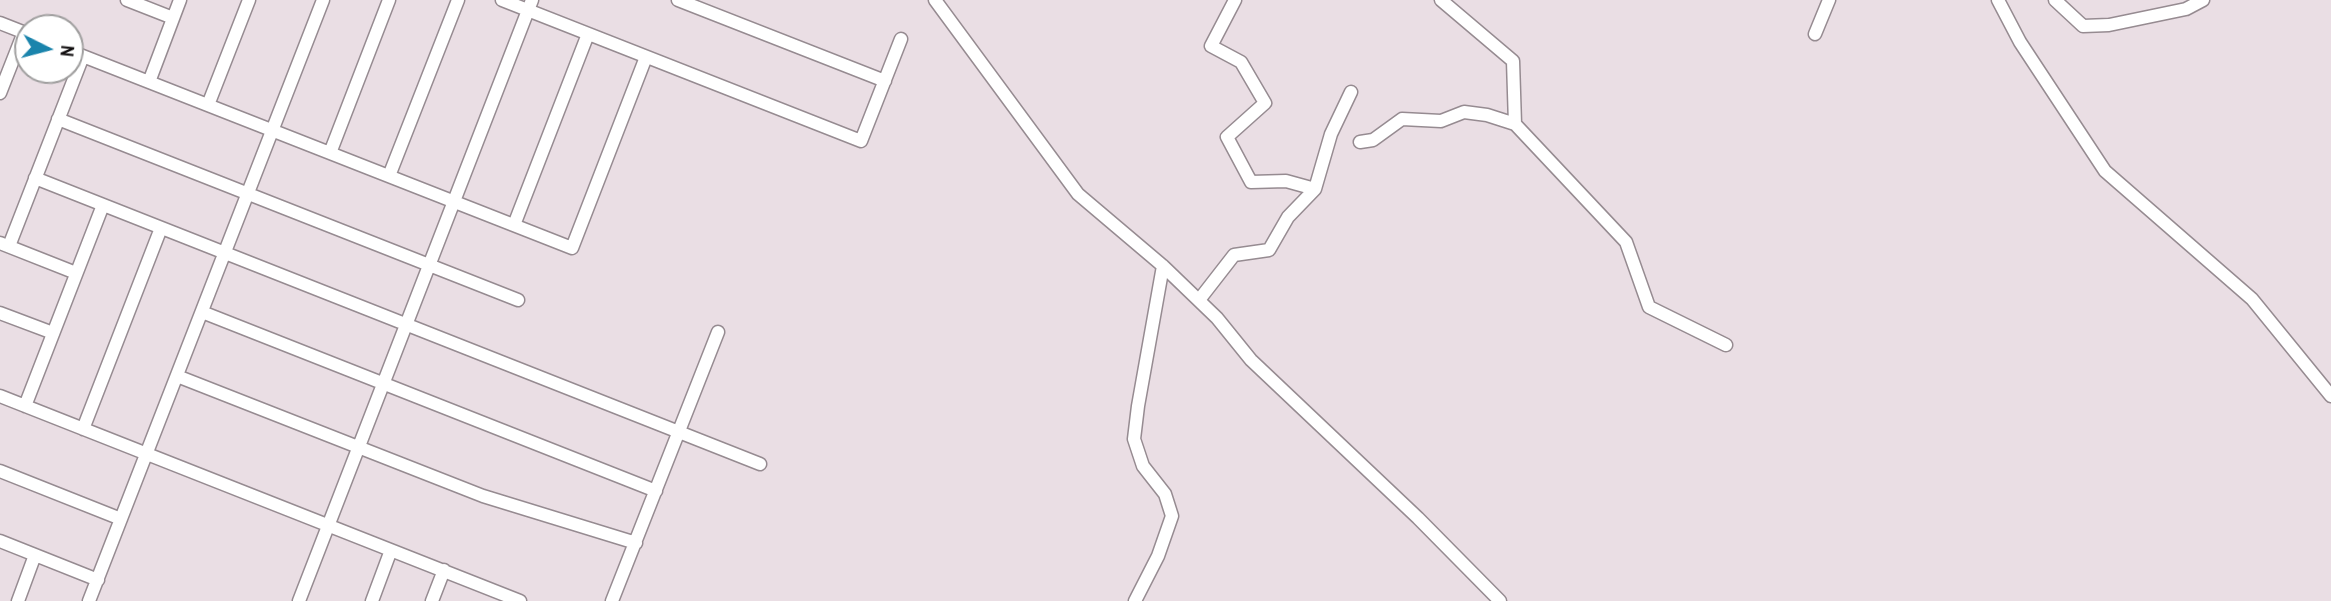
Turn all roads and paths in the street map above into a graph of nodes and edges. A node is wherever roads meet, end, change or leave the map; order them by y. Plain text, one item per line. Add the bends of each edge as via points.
1 (127, 0) edge
2 (180, 0) edge
3 (249, 0) edge
4 (323, 0) edge
5 (389, 0) edge
6 (458, 0) edge
7 (502, 0) edge
8 (678, 0) edge
9 (935, 0) edge
10 (1236, 0) edge
11 (1441, 0) edge
12 (1998, 0) edge
13 (2055, 0) edge
14 (2203, 0) edge
15 (1825, 1) edge
16 (530, 5) edge
17 (173, 18) junction
18 (589, 34) junction
19 (1815, 34) dead end
20 (901, 39) dead end
21 (84, 56) edge
22 (646, 57) junction
23 (14, 61) edge
24 (885, 81) junction
25 (149, 82) junction
26 (72, 84) edge
27 (1351, 92) dead end
28 (0, 93) edge
29 (208, 105) junction
30 (58, 119) junction
31 (1515, 124) junction
32 (273, 130) junction
33 (1360, 142) dead end
34 (330, 153) junction
35 (389, 176) junction
36 (35, 178) junction
37 (1315, 189) junction
38 (248, 194) junction
39 (454, 201) junction
40 (103, 205) junction
41 (514, 225) junction
42 (161, 228) junction
43 (4, 244) edge
44 (225, 253) junction
45 (429, 265) junction
46 (1163, 266) junction
47 (76, 273) junction
48 (518, 300) dead end
49 (1199, 300) junction
50 (202, 312) junction
51 (0, 313) edge
52 (406, 324) junction
53 (718, 332) dead end
54 (53, 333) junction
55 (1726, 345) dead end
56 (177, 376) junction
57 (383, 383) junction
58 (0, 396) edge
59 (2331, 396) edge
60 (25, 406) junction
61 (83, 429) junction
62 (679, 432) junction
63 (358, 447) junction
64 (147, 454) junction
65 (760, 464) dead end
66 (0, 471) edge
67 (656, 491) junction
68 (121, 519) junction
69 (328, 525) junction
70 (0, 541) edge
71 (636, 543) junction
72 (391, 550) junction
73 (35, 555) junction
74 (444, 570) junction
75 (98, 580) junction
76 (501, 597) edge
77 (18, 601) edge
78 (89, 601) edge
79 (299, 601) edge
80 (372, 601) edge
81 (432, 601) edge
82 (520, 601) edge
83 (612, 601) edge
84 (1135, 601) edge
85 (1500, 601) edge

1 - 17 street
2 - 17 street
3 - 29 street
4 - 32 street
5 - 34 street
6 - 35 street
7 - 16 street
8 - 24 street
9 - 46 street via 1078,194
10 - 37 street via 1211,46 1241,62 1265,103 1227,137 1251,183 1286,181
11 - 31 street via 1513,61
12 - 59 street via 2020,42 2105,171 2252,299
13 - 14 street via 2083,26 2186,9
15 - 19 street
16 - 18 street
16 - 39 street
17 - 25 street
18 - 22 street
18 - 41 street
20 - 24 street
21 - 25 street
22 - 24 street via 862,141
22 - 41 street via 572,248
23 - 28 street
25 - 29 street
26 - 30 street
27 - 37 street via 1331,134
29 - 32 street
30 - 36 street
30 - 38 street
31 - 33 street via 1464,112 1441,121 1402,119 1373,140
31 - 55 street via 1626,242 1649,307
32 - 34 street
32 - 38 street
34 - 35 street
35 - 39 street
36 - 40 street
36 - 43 street
37 - 49 street via 1287,217 1269,250 1234,255
38 - 44 street
38 - 45 street
39 - 41 street
39 - 45 street
40 - 42 street
40 - 47 street
42 - 44 street
42 - 61 street
43 - 47 street
44 - 50 street
44 - 52 street
45 - 48 street
45 - 52 street
46 - 49 street
46 - 84 street via 1134,439 1143,466 1165,494 1172,516
47 - 54 street
49 - 85 street via 1251,360
50 - 56 street
50 - 57 street
51 - 54 street
52 - 57 street
52 - 62 street
53 - 62 street
54 - 60 street
56 - 63 street
56 - 64 street
57 - 63 street
57 - 67 street
58 - 60 street
60 - 61 street
61 - 64 street
62 - 65 street
62 - 67 street
63 - 69 street
63 - 71 street via 483,496
64 - 68 street
64 - 69 street
66 - 68 street
67 - 71 street
68 - 75 street
69 - 72 street
69 - 79 street
70 - 73 street
71 - 83 street
72 - 74 street
72 - 80 street
73 - 75 street
73 - 77 street
74 - 76 street
74 - 81 street
75 - 78 street
76 - 82 street

